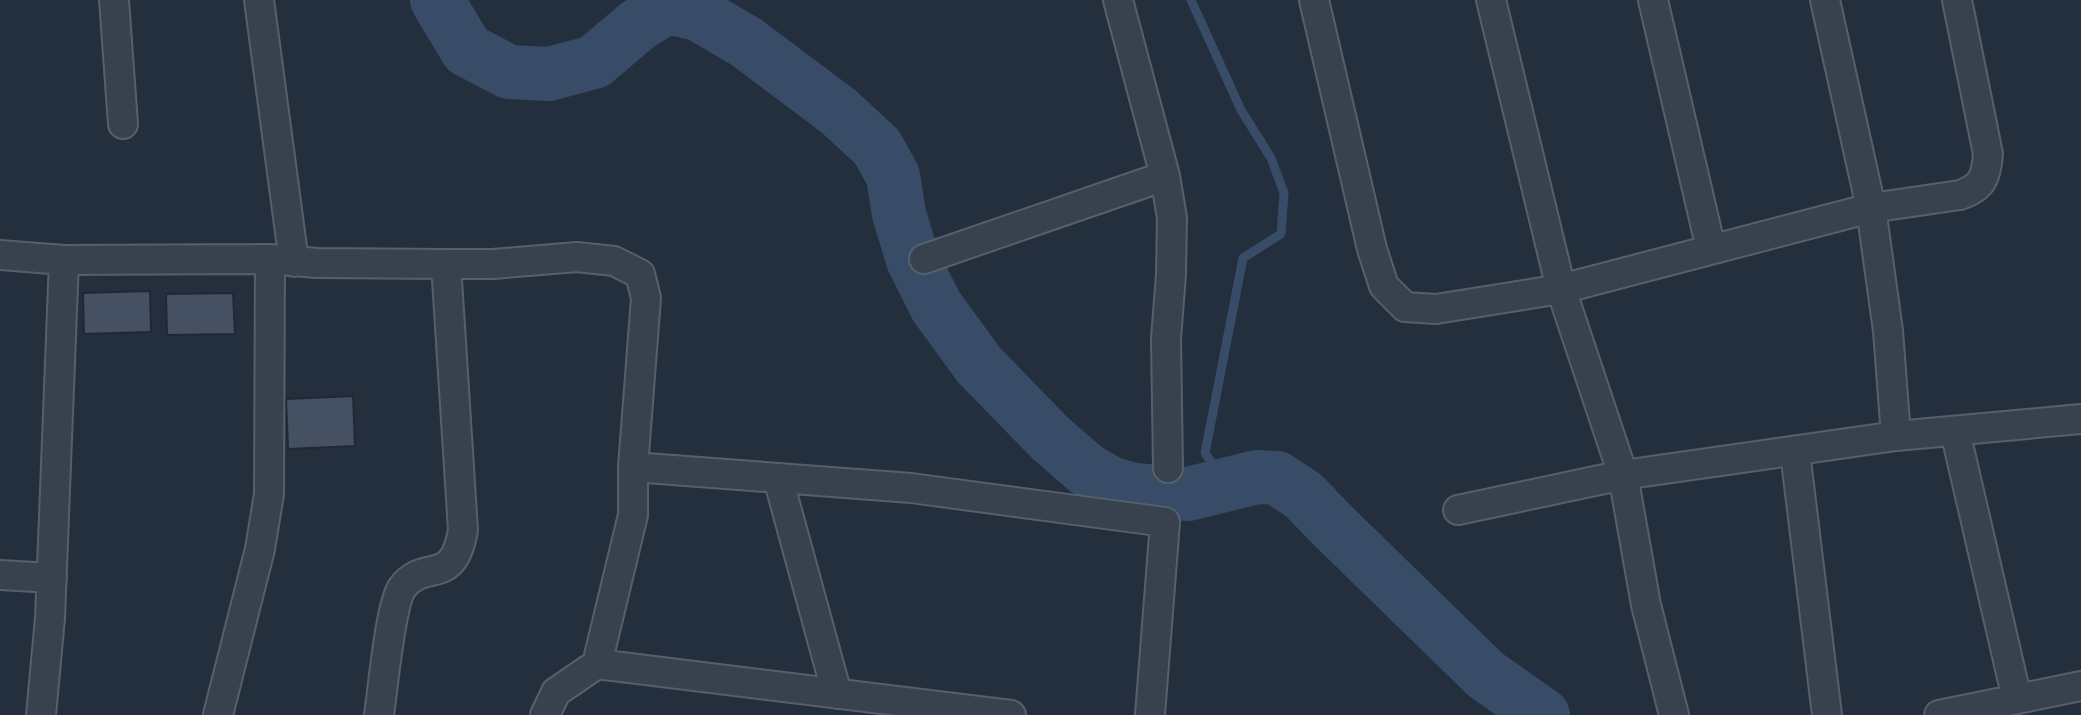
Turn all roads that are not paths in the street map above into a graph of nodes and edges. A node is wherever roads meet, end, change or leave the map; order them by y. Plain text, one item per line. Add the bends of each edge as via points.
1 (114, 0) edge
2 (259, 0) edge
3 (1118, 0) edge
4 (1314, 0) edge
5 (1491, 0) edge
6 (1653, 0) edge
7 (1825, 0) edge
8 (1957, 0) edge
9 (123, 124) dead end
10 (1165, 176) junction
11 (1871, 208) junction
12 (1711, 248) junction
13 (0, 254) edge
14 (925, 259) dead end
15 (64, 260) junction
16 (282, 260) junction
17 (446, 264) junction
18 (1561, 289) junction
19 (2081, 419) edge
20 (1955, 431) junction
21 (1896, 436) junction
22 (1795, 452) junction
23 (633, 467) junction
24 (1168, 468) dead end
25 (1623, 475) junction
26 (778, 478) junction
27 (1458, 510) dead end
28 (0, 575) edge
29 (52, 578) junction
30 (597, 664) junction
31 (2081, 686) edge
32 (837, 694) junction
33 (2017, 699) junction
34 (41, 715) edge
35 (218, 715) edge
36 (379, 715) edge
37 (545, 715) edge
38 (1012, 715) edge
39 (1150, 715) edge
40 (1674, 715) edge
41 (1827, 715) edge
42 (1939, 715) edge

1 - 9 street
2 - 16 street
3 - 10 street
4 - 18 street via 1384,286 1405,307 1436,309
5 - 18 street
6 - 12 street
7 - 11 street
8 - 11 street via 1985,135 1986,172 1972,191 1960,195
10 - 14 street
10 - 24 street via 1172,218 1166,339
11 - 12 street
11 - 21 street
12 - 18 street
13 - 15 street
15 - 16 street
15 - 29 street
16 - 17 street
16 - 35 street via 269,494 260,549
17 - 23 street via 577,257 614,261 639,274 646,298
17 - 36 street via 463,530 460,550 450,564 415,578 402,589 394,610
18 - 25 street
19 - 20 street
20 - 21 street
20 - 33 street
21 - 22 street
22 - 25 street
22 - 41 street
23 - 26 street
23 - 30 street via 633,516
25 - 27 street
25 - 40 street via 1646,605
26 - 32 street
26 - 39 street via 911,488 1165,522
28 - 29 street
29 - 34 street
30 - 32 street
30 - 37 street via 556,692
31 - 33 street
32 - 38 street
33 - 42 street

